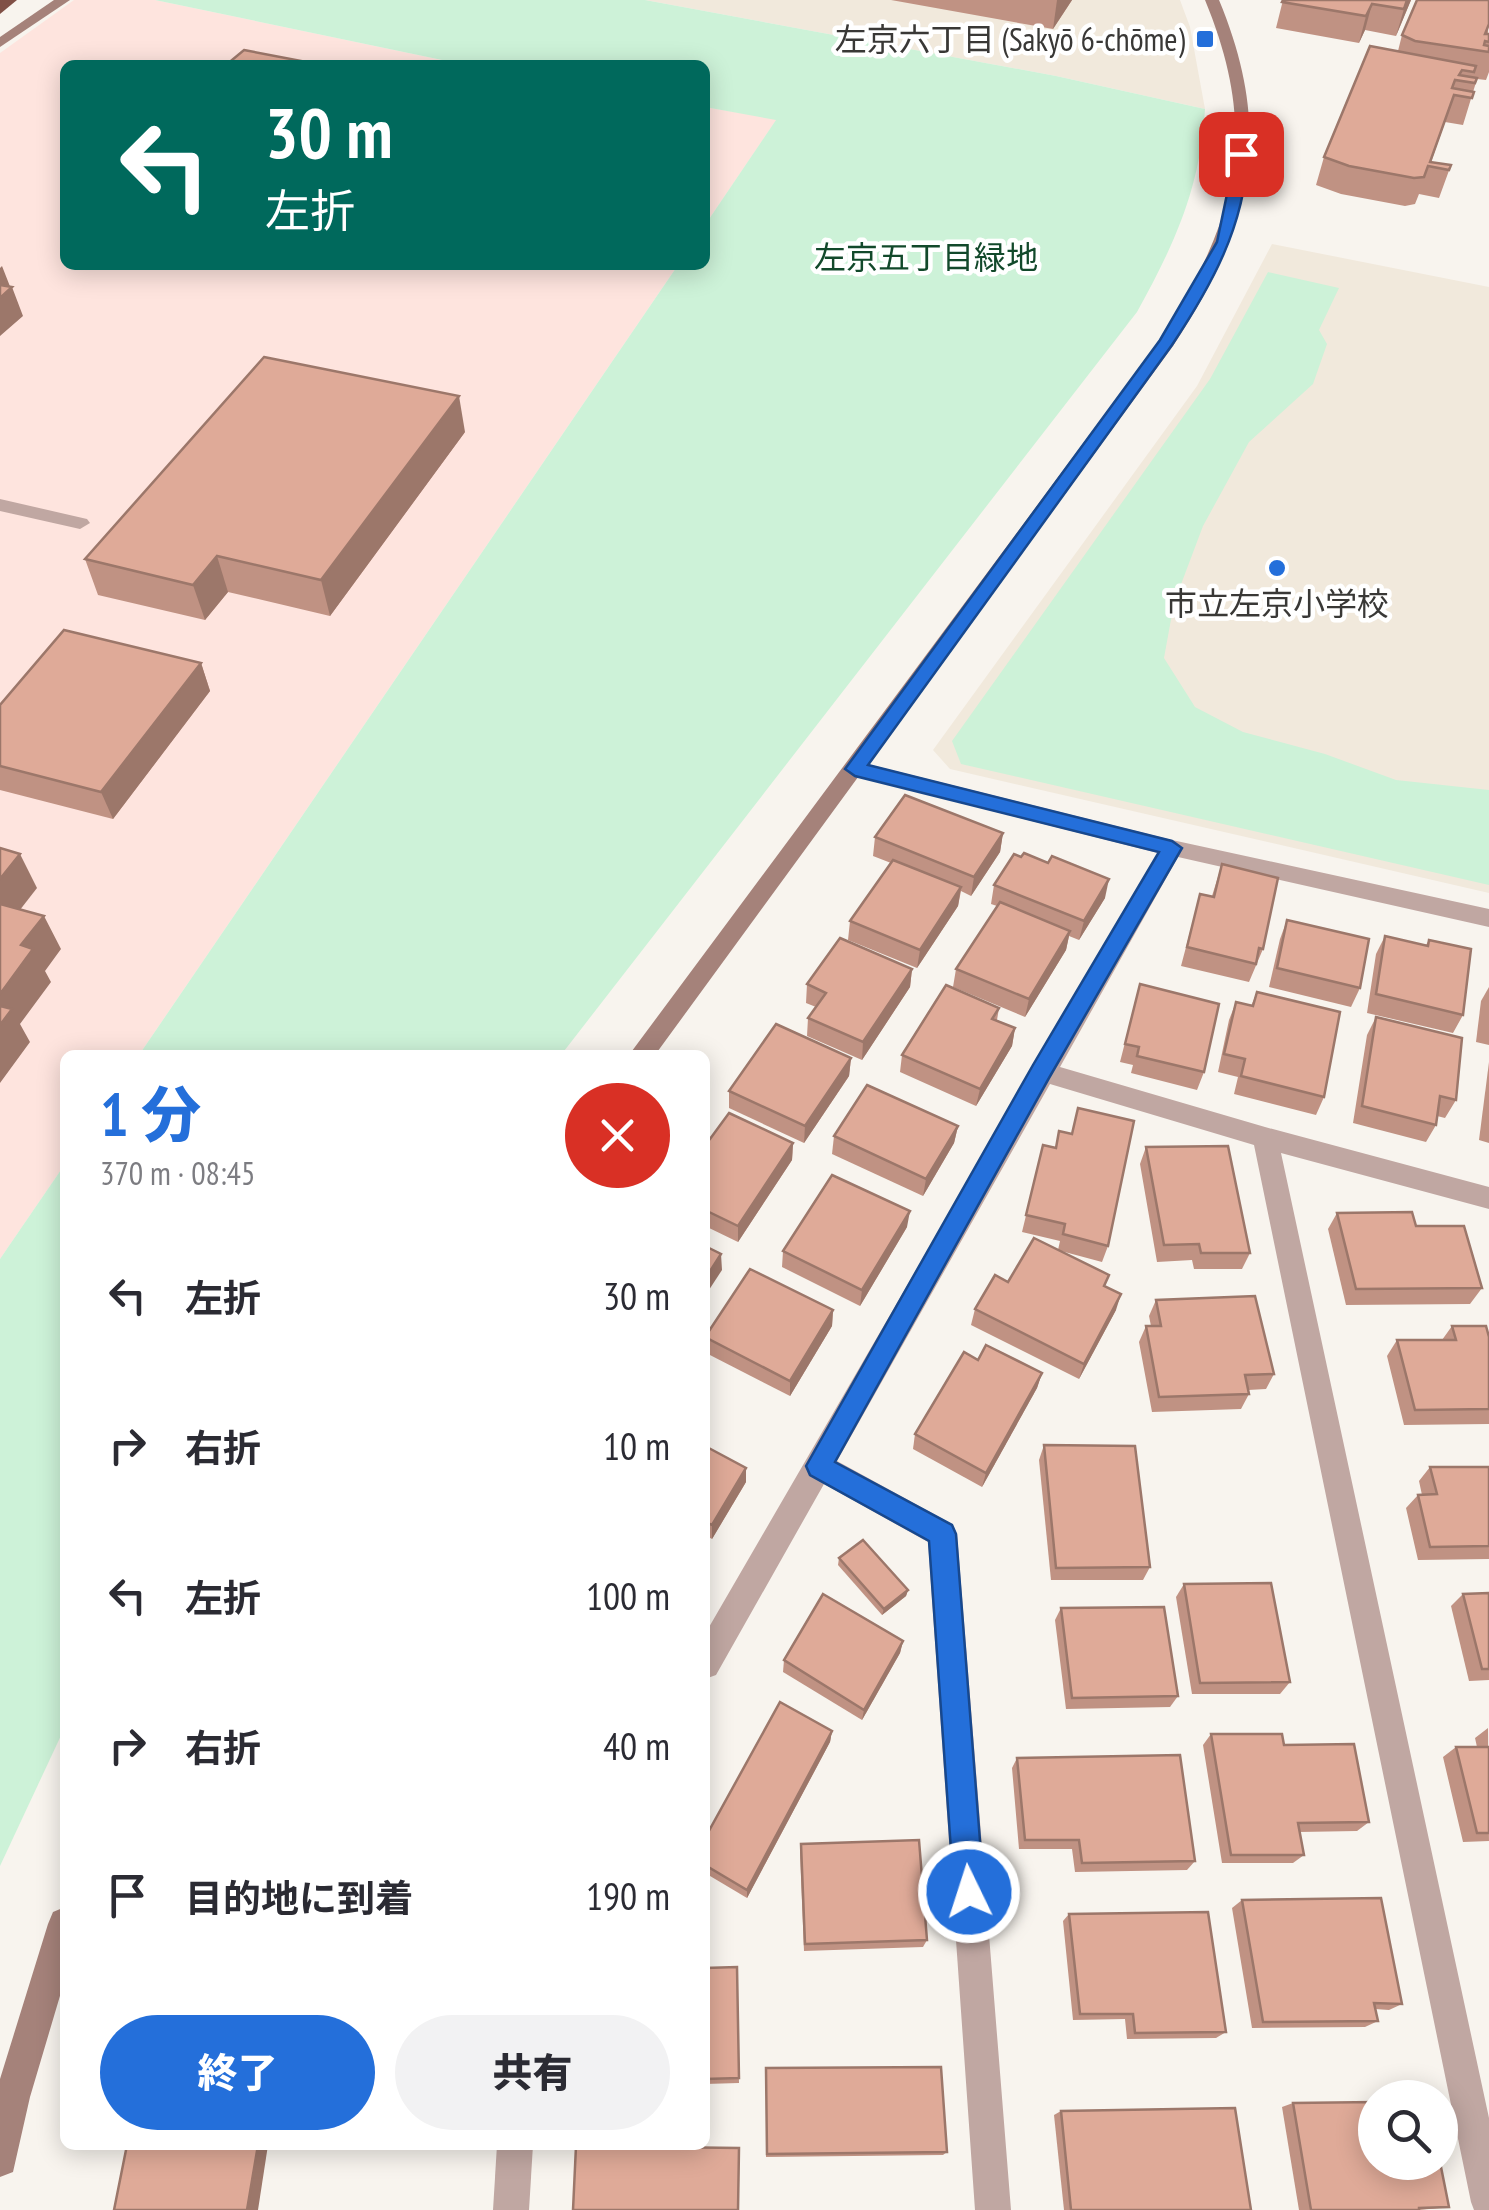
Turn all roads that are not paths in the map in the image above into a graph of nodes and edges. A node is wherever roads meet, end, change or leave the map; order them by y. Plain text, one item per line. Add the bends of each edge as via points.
1 (9, 0) edge
2 (64, 0) edge
3 (1212, 0) edge
4 (0, 9) edge
5 (0, 42) edge
6 (0, 506) edge
7 (80, 524) dead end
8 (855, 769) junction
9 (1172, 848) junction
10 (1489, 918) edge
11 (646, 1050) edge
12 (1041, 1071) junction
13 (1265, 1138) junction
14 (1489, 1198) edge
15 (819, 1466) junction
16 (710, 1655) edge
17 (60, 1940) edge
18 (515, 2150) edge
19 (0, 2159) edge
20 (1489, 2202) edge
21 (510, 2210) edge
22 (993, 2210) edge

1 - 4 highway
2 - 5 street
3 - 8 street via 1238,75 1243,126 1240,182 1224,242 1166,342
6 - 7 street
8 - 9 street
8 - 11 street
9 - 10 street
9 - 12 street
12 - 13 street
12 - 15 street
13 - 14 street
13 - 20 street
15 - 16 street
15 - 22 street via 942,1534
17 - 19 street
18 - 21 street

